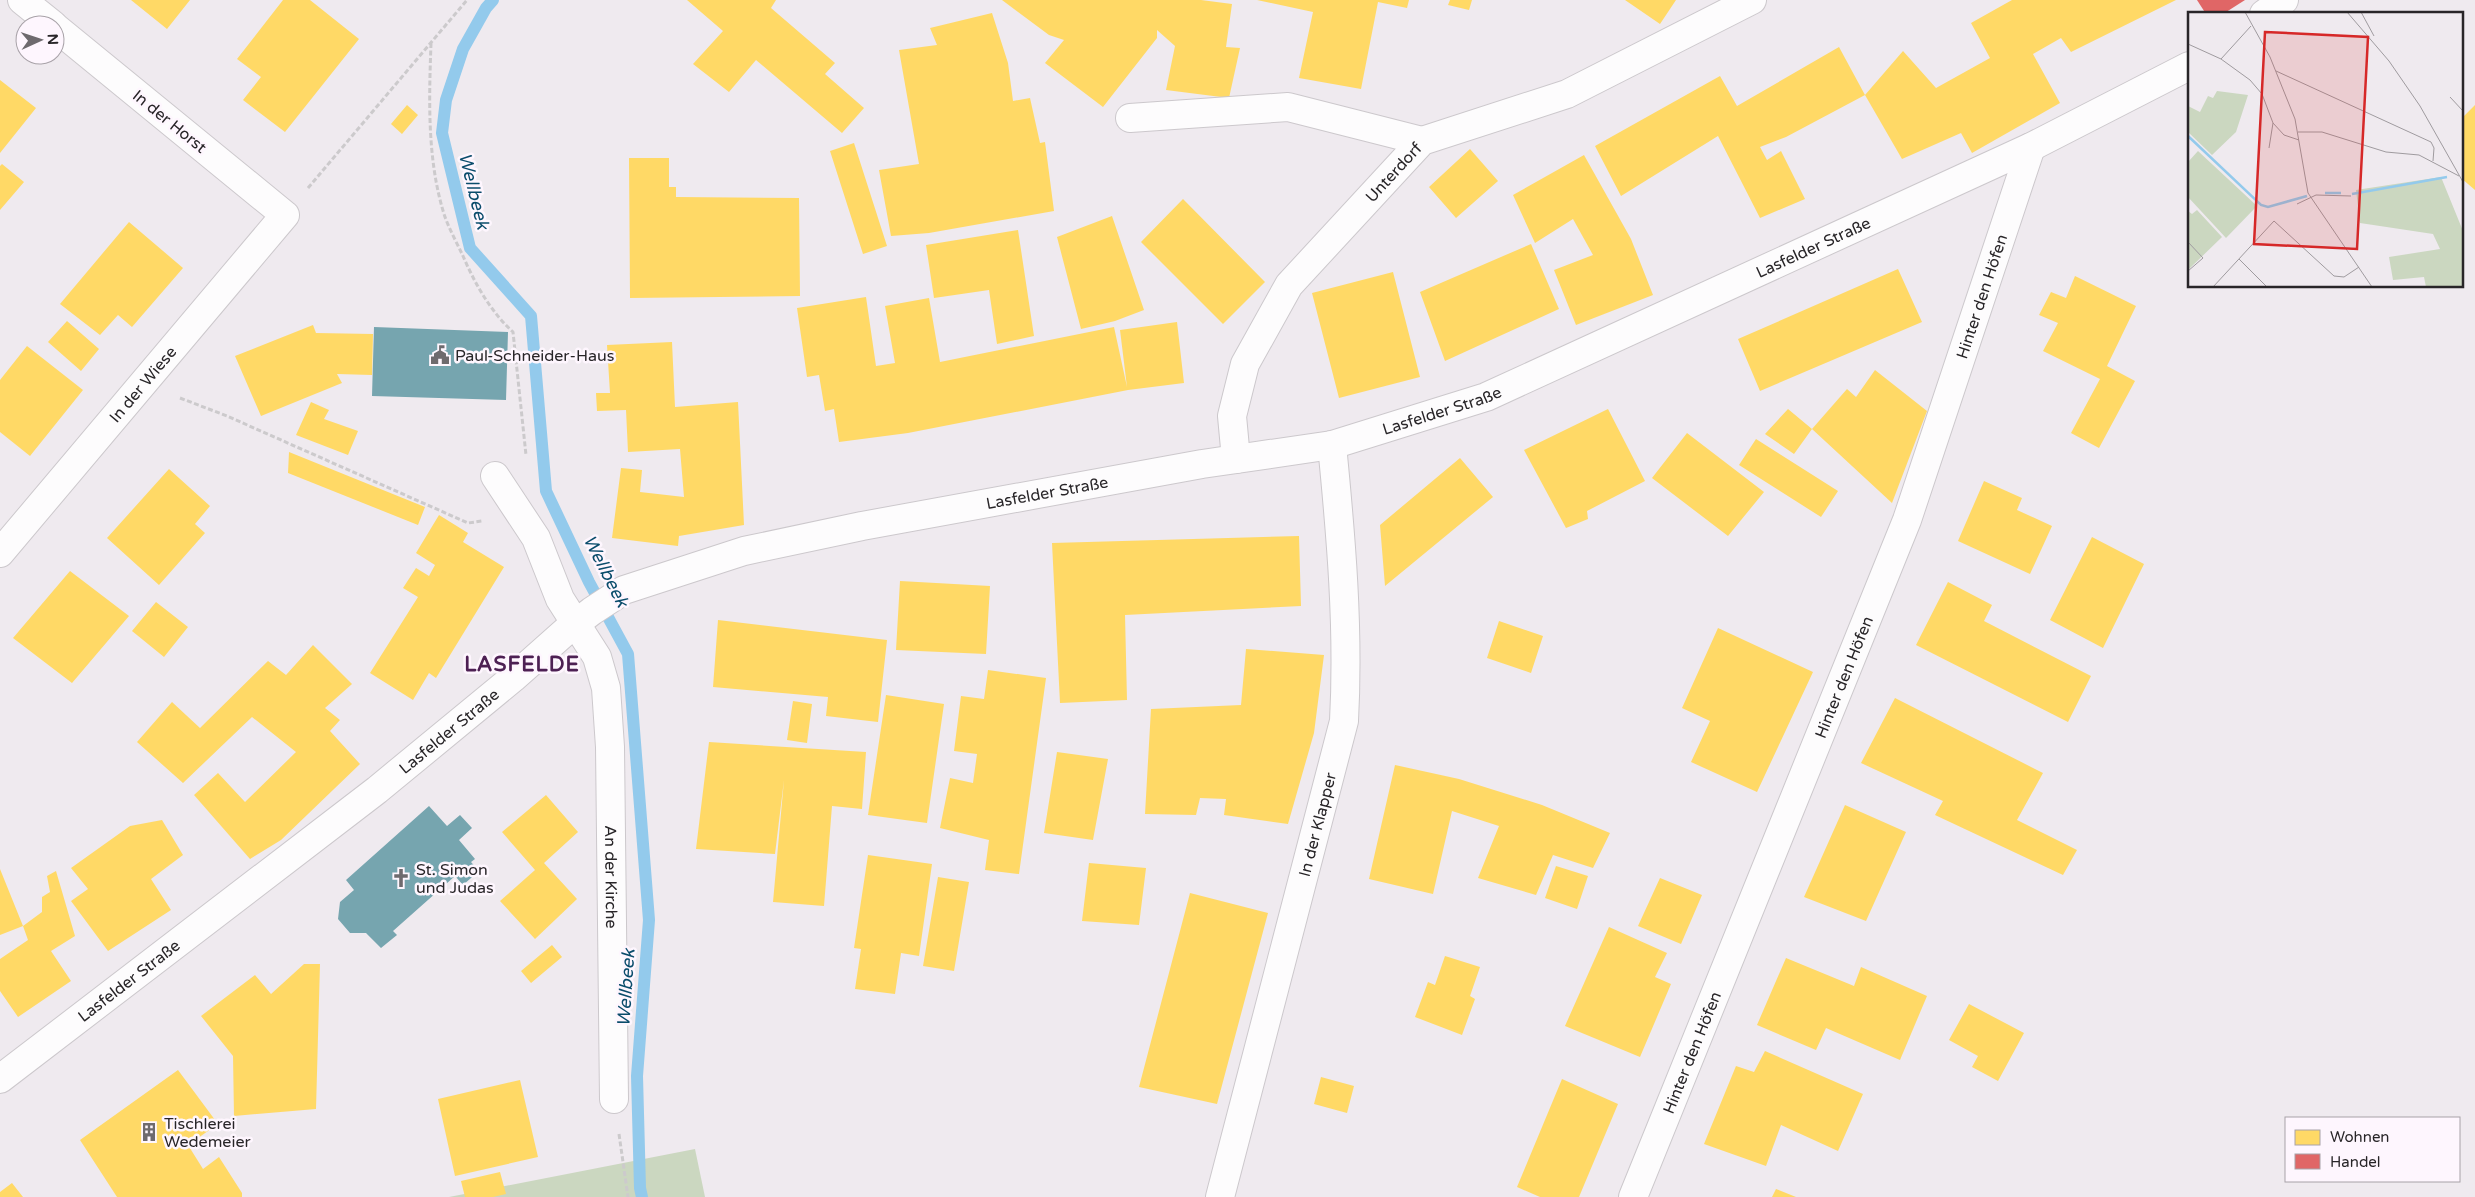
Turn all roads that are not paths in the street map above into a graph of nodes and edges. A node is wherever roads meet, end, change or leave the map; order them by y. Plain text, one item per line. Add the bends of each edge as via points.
1 (22, 0) edge
2 (1752, 0) edge
3 (2284, 0) edge
4 (2267, 12) edge
5 (40, 15) edge
6 (65, 35) edge
7 (2188, 67) edge
8 (1130, 118) dead end
9 (1422, 141) junction
10 (2031, 147) junction
11 (285, 215) joint
12 (1332, 444) junction
13 (1236, 459) junction
14 (495, 476) dead end
15 (0, 553) edge
16 (584, 617) junction
17 (0, 1079) edge
18 (614, 1099) road end
19 (1220, 1197) edge
20 (1633, 1197) edge

1 - 5 street, In der Horst
2 - 9 street, Unterdorf via 1567,94
3 - 4 street
6 - 11 street, In der Horst
7 - 10 street, Lasfelder Straße
8 - 9 street via 1288,106
9 - 13 street, Unterdorf via 1289,285 1245,364 1232,416
10 - 12 street, Lasfelder Straße via 1486,397
10 - 20 street, Hinter den Höfen via 1907,520
11 - 15 street, In der Wiese
12 - 13 street, Lasfelder Straße
12 - 19 street, In der Klapper via 1343,556 1344,721
13 - 16 street, Lasfelder Straße via 862,526 744,551 624,590
14 - 16 street, An der Kirche via 536,538 560,599
16 - 17 street, Lasfelder Straße via 377,790
16 - 18 street, An der Kirche via 606,688 610,747

